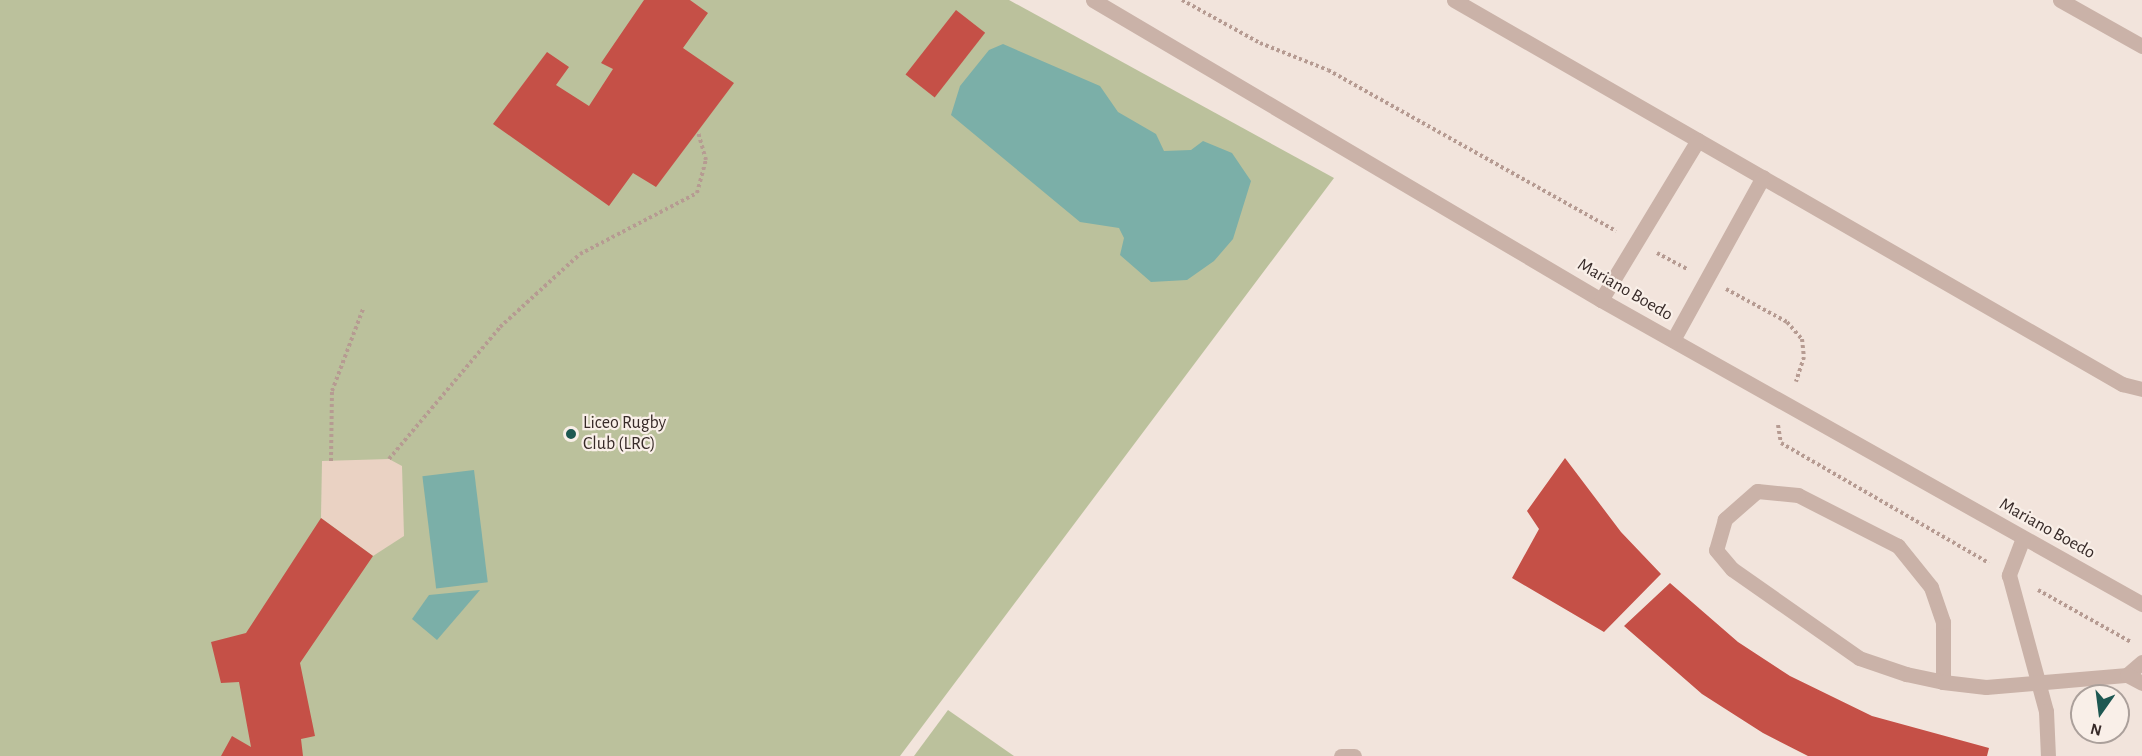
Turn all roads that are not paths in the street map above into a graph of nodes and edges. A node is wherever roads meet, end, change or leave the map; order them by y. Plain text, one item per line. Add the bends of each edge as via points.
1 (1093, 0) edge
2 (1454, 0) edge
3 (2060, 0) edge
4 (2142, 46) edge
5 (1698, 140) junction
6 (1762, 177) junction
7 (1601, 300) junction
8 (1673, 339) junction
9 (2142, 389) edge
10 (2023, 538) junction
11 (2142, 604) edge
12 (2142, 662) edge
13 (2127, 675) junction
14 (1943, 682) junction
15 (2142, 683) edge
16 (2040, 684) junction
17 (1341, 756) edge
18 (1354, 756) edge
19 (2048, 756) edge

1 - 7 street, Mariano Boedo
2 - 5 street
3 - 4 street
5 - 6 street
5 - 7 street
6 - 8 street
6 - 9 street via 2122,384
7 - 8 street, Mariano Boedo
8 - 10 street, Mariano Boedo
10 - 11 street, Mariano Boedo
10 - 16 street via 2009,575
12 - 13 street
13 - 15 street
13 - 16 street
14 - 14 street via 1859,658 1799,621 1732,569 1716,549 1725,519 1756,491 1798,495 1898,546 1931,587 1943,622
14 - 16 street via 1986,687
16 - 19 street
17 - 18 street

